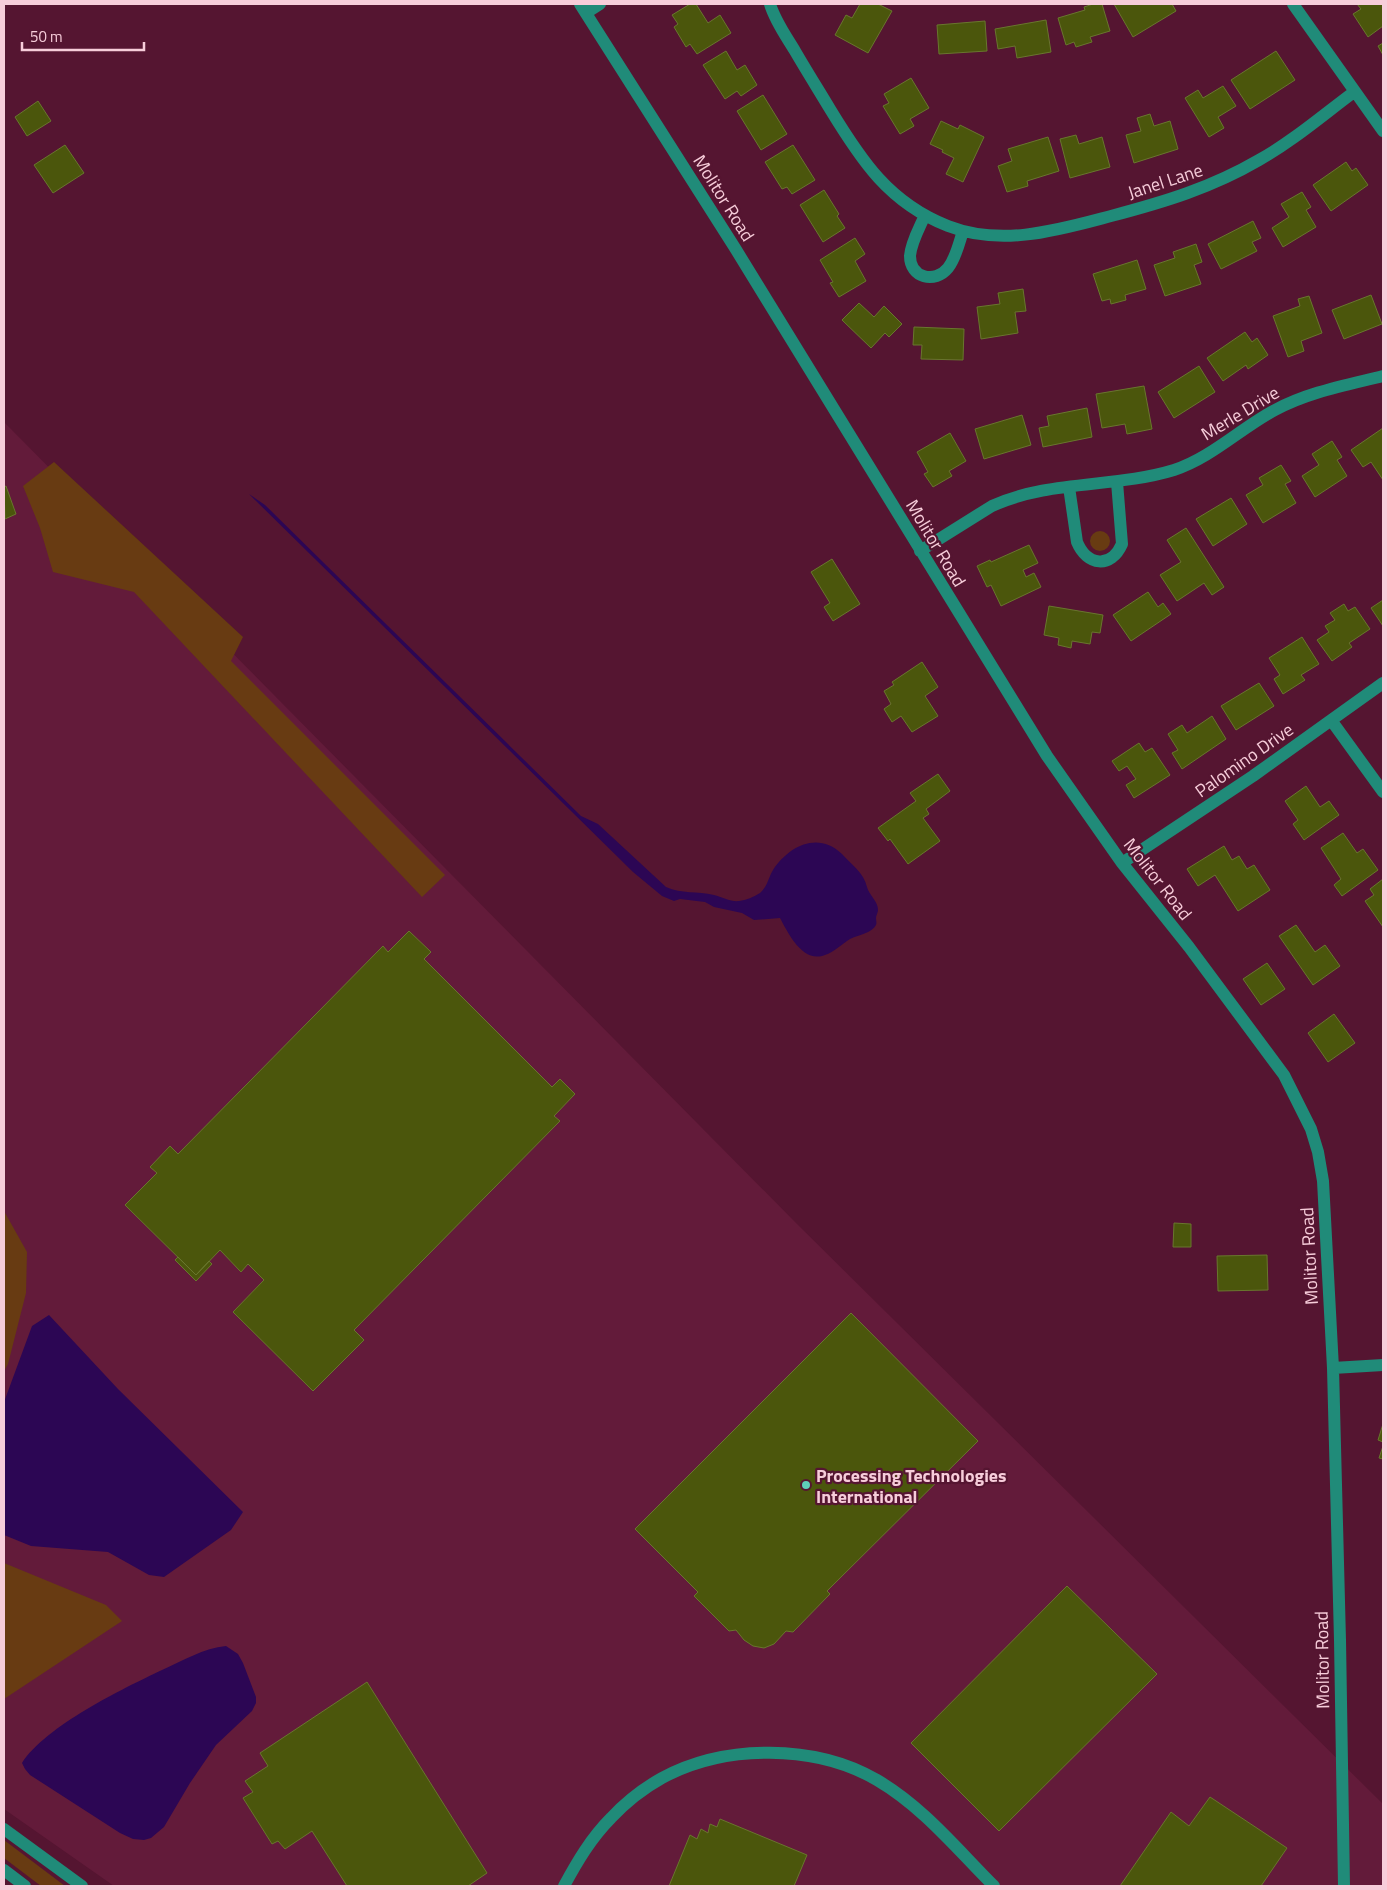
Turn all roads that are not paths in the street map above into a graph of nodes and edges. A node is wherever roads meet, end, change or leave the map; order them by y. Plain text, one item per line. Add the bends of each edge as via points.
1 (600, 4) edge
2 (770, 4) edge
3 (1293, 4) edge
4 (583, 8) edge
5 (1354, 92) junction
6 (1383, 131) edge
7 (925, 215) junction
8 (963, 231) junction
9 (1383, 376) edge
10 (1117, 482) junction
11 (1069, 487) junction
12 (920, 551) junction
13 (1383, 683) edge
14 (1331, 720) junction
15 (1383, 792) edge
16 (1122, 863) junction
17 (1383, 1365) edge
18 (1333, 1368) junction
19 (4, 1828) edge
20 (4, 1870) edge
21 (25, 1886) edge
22 (82, 1886) edge
23 (564, 1886) edge
24 (994, 1886) edge
25 (1344, 1886) edge

1 - 4 street
2 - 7 street, Janel Lane via 856,152 888,188
3 - 5 street
4 - 12 street, Molitor Road via 735,248
5 - 6 street
5 - 8 street, Janel Lane via 1260,160 1189,194 1054,231 1012,236
7 - 8 street, Janel Lane
7 - 8 street via 910,254 914,269 925,278 942,275 949,267
9 - 10 street, Merle Drive via 1286,404 1175,470
10 - 11 street, Merle Drive
10 - 11 street via 1122,544 1111,559 1103,561 1086,557 1077,542
11 - 12 street, Merle Drive via 1004,501
12 - 16 street, Molitor Road via 1047,756
13 - 14 street, Palomino Drive
14 - 15 street
14 - 16 street, Palomino Drive
16 - 18 street, Molitor Road via 1284,1075 1311,1129 1322,1181
17 - 18 street
18 - 25 street, Molitor Road
19 - 22 street
20 - 21 street
23 - 24 street via 596,1834 621,1808 662,1778 729,1756 768,1753 819,1757 876,1780 932,1821

